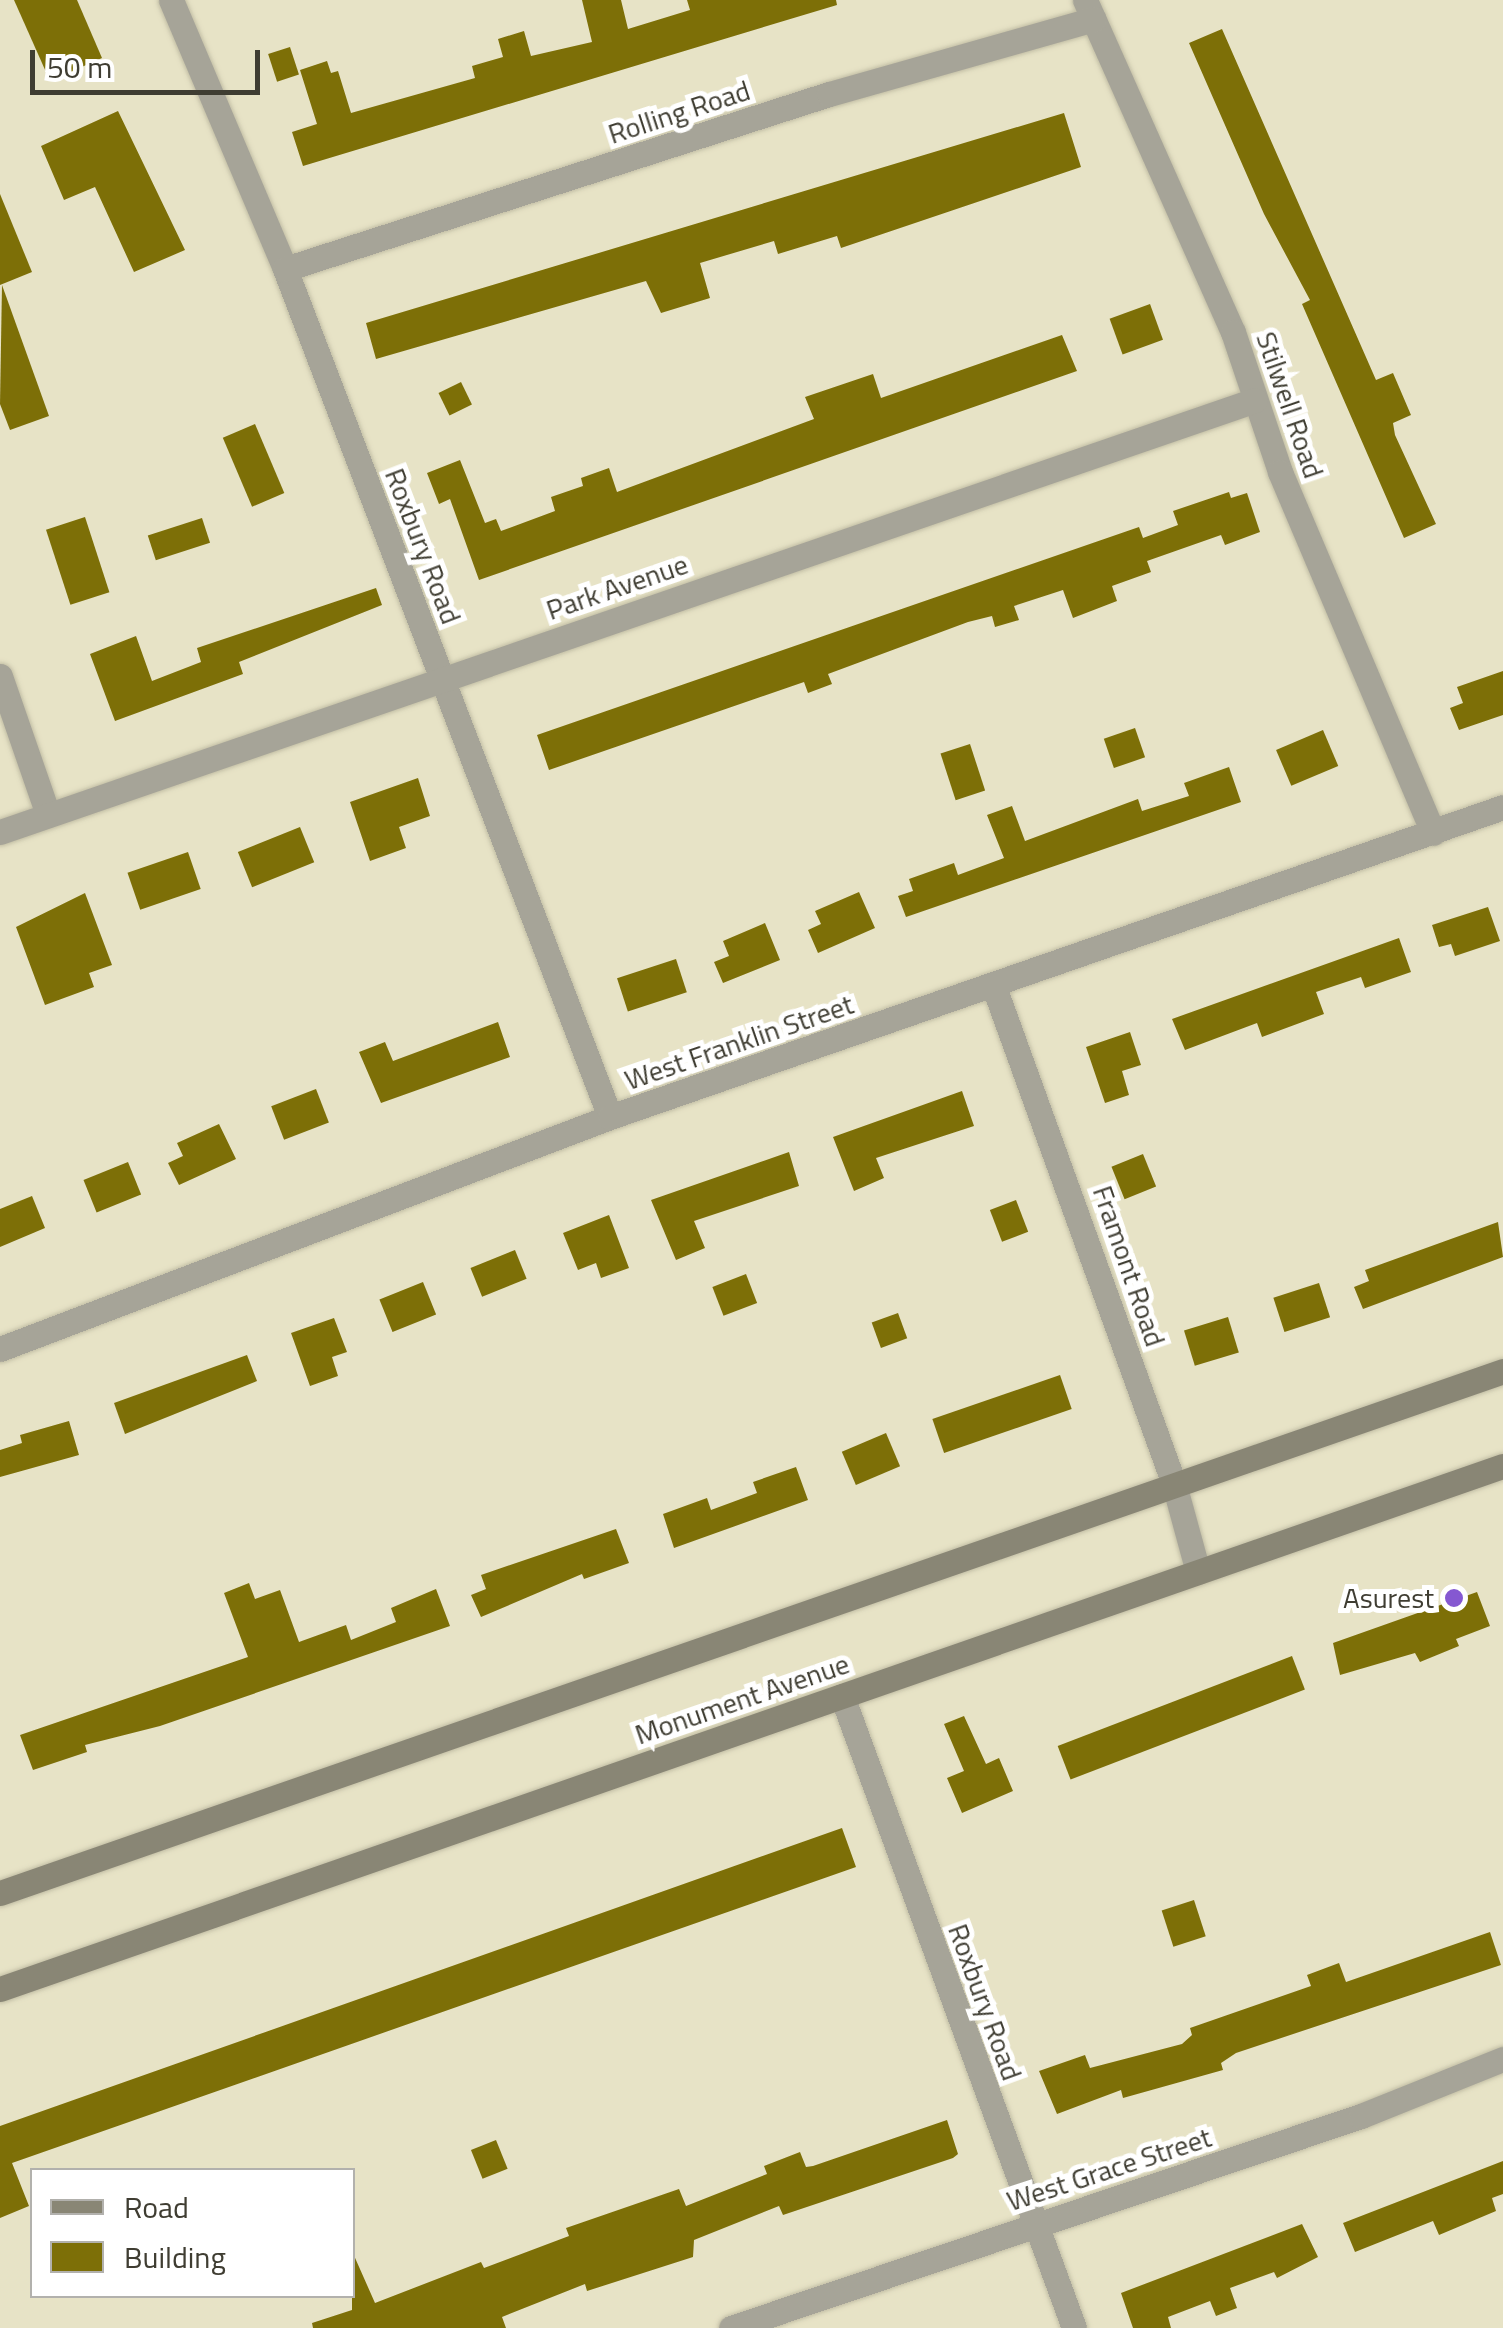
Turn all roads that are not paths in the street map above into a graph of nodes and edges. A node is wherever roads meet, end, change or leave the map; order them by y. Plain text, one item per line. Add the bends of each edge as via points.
1 (171, 0) edge
2 (1089, 9) edge
3 (285, 269) junction
4 (1255, 400) junction
5 (0, 676) edge
6 (442, 679) junction
7 (1503, 808) edge
8 (48, 815) junction
9 (0, 832) edge
10 (1433, 832) junction
11 (994, 984) junction
12 (610, 1117) junction
13 (0, 1349) edge
14 (1503, 1371) edge
15 (1503, 1466) edge
16 (1174, 1484) junction
17 (1198, 1572) junction
18 (842, 1696) junction
19 (0, 1893) edge
20 (0, 1989) edge
21 (1503, 2060) edge
22 (1038, 2224) junction
23 (730, 2328) edge
24 (1074, 2328) edge

1 - 3 street, Roxbury Road
2 - 3 street, Rolling Road
2 - 4 street, Stilwell Road via 1233,332
3 - 6 street, Roxbury Road
4 - 6 street, Park Avenue
4 - 10 street, Stilwell Road
5 - 8 street
6 - 8 street, Park Avenue
6 - 12 street, Roxbury Road
7 - 10 street, West Franklin Street
8 - 9 street, Park Avenue
10 - 11 street, West Franklin Street
11 - 12 street, West Franklin Street
11 - 16 street, Framont Road
12 - 13 street, West Franklin Street
14 - 16 street
15 - 17 street, Monument Avenue
16 - 17 street, Framont Road
16 - 19 street
17 - 18 street, Monument Avenue
18 - 20 street, Monument Avenue
18 - 22 street, Roxbury Road
21 - 22 street, West Grace Street via 1362,2116
22 - 23 street, West Grace Street
22 - 24 street, Roxbury Road

